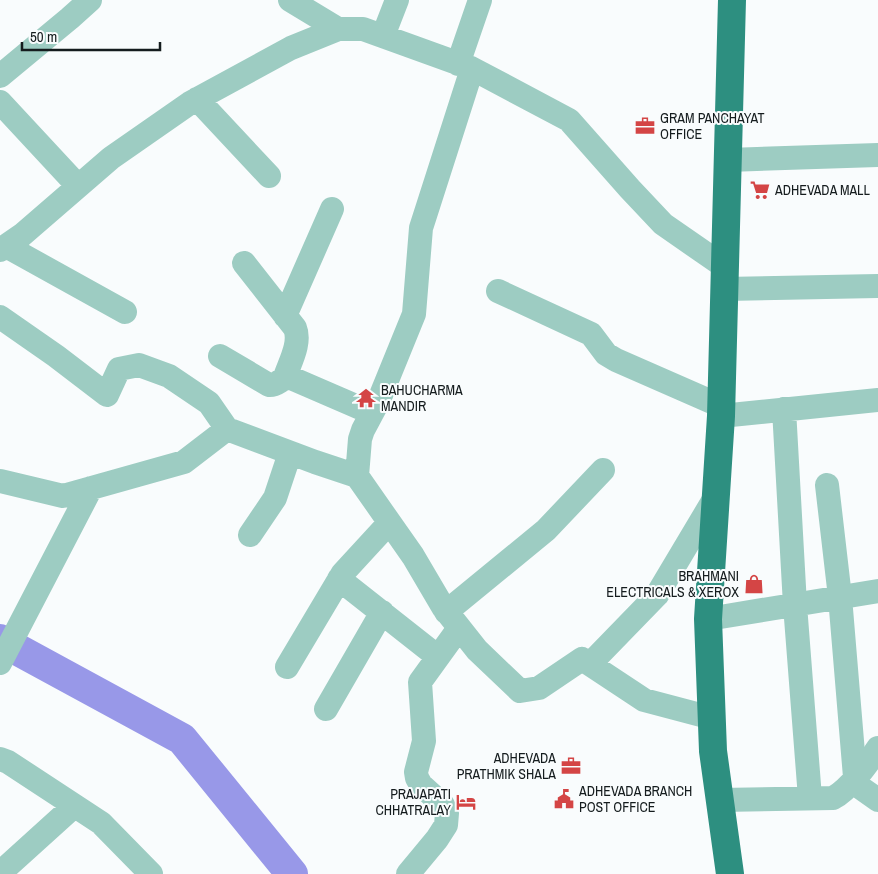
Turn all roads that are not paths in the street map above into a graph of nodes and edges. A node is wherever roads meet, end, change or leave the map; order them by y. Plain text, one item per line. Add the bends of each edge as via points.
1 (90, 0) edge
2 (290, 0) edge
3 (397, 0) edge
4 (480, 0) edge
5 (732, 0) edge
6 (338, 29) junction
7 (383, 36) junction
8 (465, 66) junction
9 (0, 76) edge
10 (198, 99) junction
11 (0, 102) edge
12 (878, 155) edge
13 (728, 160) junction
14 (269, 176) dead end
15 (78, 186) junction
16 (332, 209) dead end
17 (3, 248) edge
18 (244, 263) dead end
19 (725, 278) junction
20 (878, 286) edge
21 (498, 291) dead end
22 (126, 312) dead end
23 (285, 316) junction
24 (0, 317) edge
25 (220, 356) dead end
26 (285, 377) junction
27 (878, 400) edge
28 (784, 410) junction
29 (721, 411) junction
30 (372, 413) junction
31 (227, 429) junction
32 (290, 453) junction
33 (603, 470) dead end
34 (357, 476) junction
35 (0, 480) edge
36 (827, 485) dead end
37 (91, 488) junction
38 (716, 496) junction
39 (389, 523) junction
40 (250, 535) dead end
41 (339, 579) junction
42 (878, 592) edge
43 (840, 597) junction
44 (795, 605) junction
45 (382, 612) junction
46 (708, 619) junction
47 (453, 620) junction
48 (438, 657) junction
49 (0, 663) edge
50 (590, 664) junction
51 (287, 667) dead end
52 (326, 709) dead end
53 (712, 718) junction
54 (878, 748) edge
55 (0, 759) edge
56 (855, 777) junction
57 (810, 798) junction
58 (720, 800) junction
59 (878, 800) edge
60 (74, 806) junction
61 (0, 873) edge
62 (151, 874) edge
63 (408, 874) edge
64 (730, 874) edge

1 - 9 street
2 - 6 street
3 - 7 street
4 - 8 street
5 - 13 highway
6 - 7 street via 363,29
6 - 10 street via 291,48
7 - 8 street
8 - 19 street via 569,120 664,224
8 - 30 street via 421,228 414,314
10 - 14 street
10 - 15 street via 111,158
11 - 15 street
12 - 13 street
13 - 19 highway
15 - 17 street
16 - 23 street
17 - 22 street
18 - 23 street
19 - 20 street
19 - 29 highway
21 - 29 street via 591,334 606,354 616,360
23 - 26 street via 295,328 297,340
24 - 31 street via 107,395 119,369 139,365 169,376 210,403
25 - 26 street via 269,385
26 - 30 street
27 - 28 street
28 - 29 street
28 - 44 street
29 - 38 highway
30 - 34 street via 360,439
31 - 32 street
31 - 37 street via 184,462
32 - 34 street
32 - 40 street via 275,498
33 - 47 street
34 - 39 street
35 - 37 street via 62,496
36 - 43 street
37 - 49 street
38 - 46 highway
38 - 50 street via 657,595
39 - 41 street
39 - 47 street
41 - 45 street
41 - 51 street
42 - 43 street
43 - 44 street
43 - 56 street
44 - 46 street
44 - 57 street
45 - 48 street
45 - 52 street
46 - 53 highway
47 - 48 street
47 - 50 street via 477,650 520,691 540,688 582,659
48 - 63 street via 420,682 424,741 416,772 421,785 443,805 447,813 446,825
50 - 53 street via 644,700
53 - 58 highway
54 - 56 street
55 - 60 street
56 - 57 street via 838,796
56 - 59 street via 861,788
57 - 58 street
58 - 64 highway
60 - 61 street
60 - 62 street via 101,824

